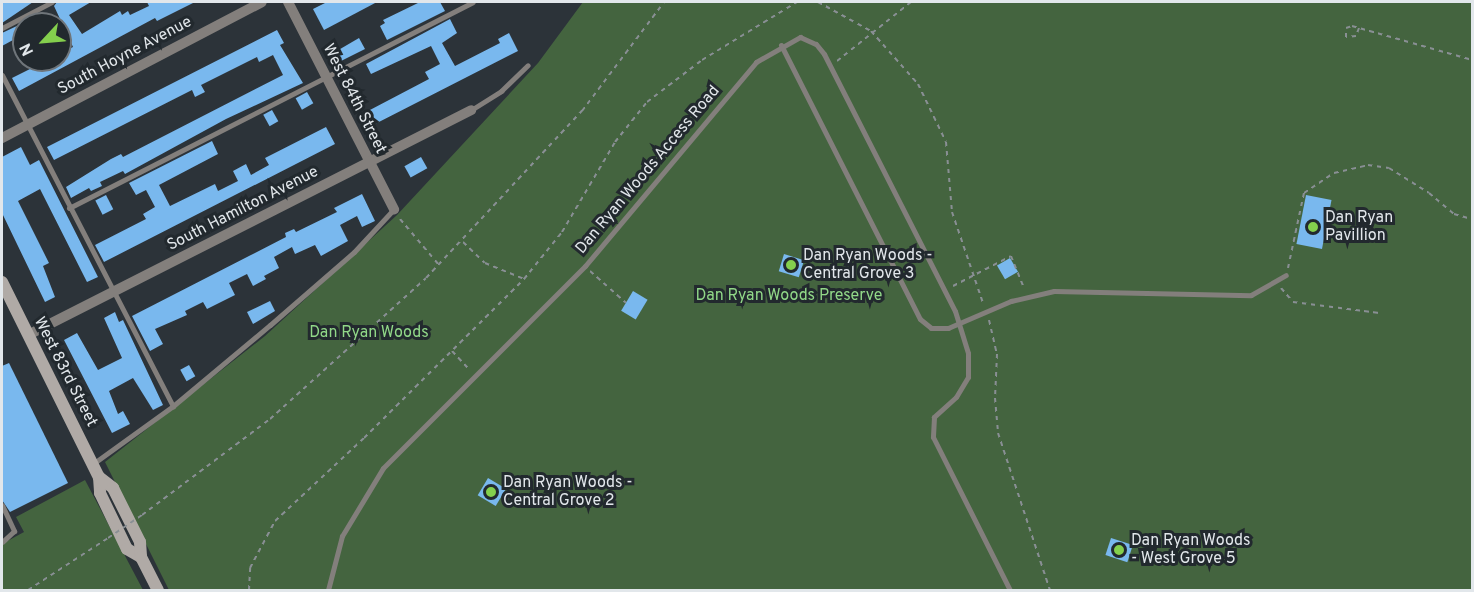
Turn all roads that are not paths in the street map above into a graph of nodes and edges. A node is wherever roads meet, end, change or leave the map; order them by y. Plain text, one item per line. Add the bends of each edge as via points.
1 (52, 2) edge
2 (262, 2) edge
3 (288, 2) edge
4 (473, 2) edge
5 (2, 28) edge
6 (781, 45) junction
7 (528, 65) dead end
8 (2, 75) edge
9 (326, 76) junction
10 (471, 110) joint
11 (26, 125) junction
12 (2, 138) edge
13 (370, 162) junction
14 (69, 208) junction
15 (394, 209) joint
16 (1286, 275) road end
17 (2, 282) edge
18 (112, 292) junction
19 (960, 324) junction
20 (28, 335) junction
21 (173, 406) junction
22 (93, 464) junction
23 (2, 506) edge
24 (2, 542) edge
25 (158, 591) edge
26 (328, 591) edge
27 (1010, 591) edge

1 - 5 lane
2 - 11 street, South Hoyne Avenue
3 - 9 street, West 84th Street
4 - 9 lane
6 - 19 lane via 920,319 940,329
6 - 19 lane, Dan Ryan Woods Access Road via 800,37 816,44
6 - 26 lane, Dan Ryan Woods Access Road via 746,73 585,266 405,444 366,489 342,536
7 - 10 lane via 501,91
8 - 11 lane
9 - 13 street, West 84th Street
9 - 14 lane
10 - 13 street, South Hamilton Avenue
11 - 12 street, South Hoyne Avenue
11 - 14 lane
13 - 15 street, West 84th Street
13 - 18 street, South Hamilton Avenue
14 - 18 lane
15 - 21 lane via 354,252
16 - 19 lane via 1251,295 1054,291 986,311
17 - 20 street, West 83rd Street
18 - 20 street, South Hamilton Avenue
18 - 21 lane
19 - 27 lane, Dan Ryan Woods Access Road via 968,353 968,377 956,397 934,417 933,436
20 - 22 street, West 83rd Street
21 - 22 lane
22 - 25 street, West 83rd Street via 100,493 127,549 141,557
23 - 24 lane via 14,531

